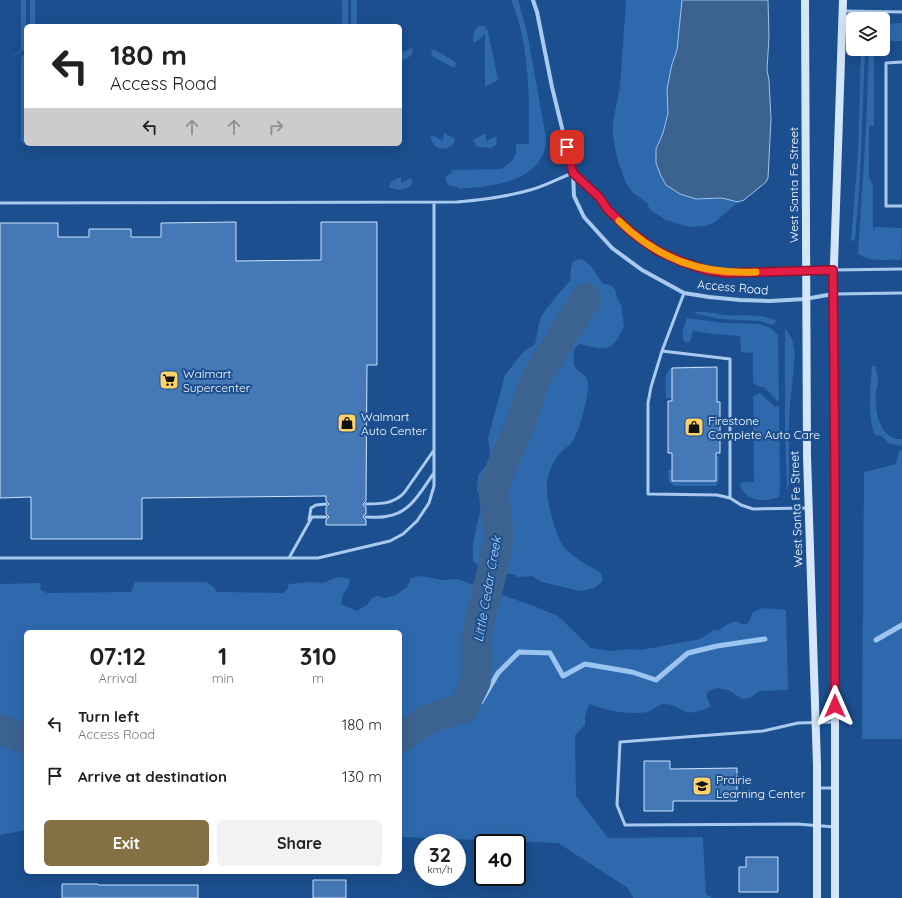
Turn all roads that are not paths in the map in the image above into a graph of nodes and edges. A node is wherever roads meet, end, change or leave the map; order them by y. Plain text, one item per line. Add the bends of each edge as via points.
1 (533, 0) edge
2 (805, 0) edge
3 (843, 0) edge
4 (842, 11) junction
5 (902, 12) edge
6 (902, 62) edge
7 (573, 173) junction
8 (0, 203) edge
9 (434, 203) junction
10 (902, 206) edge
11 (902, 269) edge
12 (805, 270) junction
13 (833, 270) junction
14 (684, 293) junction
15 (902, 293) edge
16 (833, 294) junction
17 (805, 299) junction
18 (662, 352) junction
19 (434, 450) junction
20 (434, 473) junction
21 (730, 498) junction
22 (326, 504) dead end
23 (366, 504) dead end
24 (808, 508) junction
25 (326, 517) dead end
26 (366, 517) dead end
27 (308, 524) junction
28 (0, 558) edge
29 (289, 558) junction
30 (816, 722) junction
31 (834, 722) junction
32 (817, 788) junction
33 (834, 788) junction
34 (817, 825) junction
35 (834, 827) junction
36 (817, 898) edge
37 (835, 898) edge

1 - 7 street, Access Road
2 - 12 street, West Santa Fe Street
3 - 4 street
4 - 5 lane
4 - 13 street
6 - 10 lane via 886,62 886,206
7 - 9 lane via 531,190 503,197
7 - 12 street, Access Road via 631,232 656,250 680,261 706,270 726,273
7 - 14 street, Access Road via 574,196 584,217 612,248 642,270
8 - 9 lane
9 - 19 lane
11 - 13 lane
12 - 13 street, Access Road
12 - 17 street, West Santa Fe Street
13 - 16 street
14 - 17 street, Access Road via 740,300
14 - 18 lane
15 - 16 lane
16 - 17 street, Access Road
16 - 31 street
17 - 24 street, West Santa Fe Street
18 - 21 lane via 730,359
18 - 21 lane via 648,403 648,494 717,495
19 - 20 lane
19 - 23 lane via 398,499
20 - 26 lane via 403,512 389,516
20 - 29 lane via 434,486 429,503 417,521 403,534 390,541 318,558
21 - 24 lane via 753,509
22 - 27 lane via 311,508
24 - 30 street, West Santa Fe Street
25 - 27 lane via 312,517
27 - 29 lane
28 - 29 lane
30 - 31 lane
30 - 32 street, West Santa Fe Street
30 - 34 lane via 798,723 763,731 620,742 617,805 625,825
31 - 33 street
32 - 33 lane
32 - 34 street, West Santa Fe Street
33 - 35 street
34 - 35 lane
34 - 36 street, West Santa Fe Street
35 - 37 street

